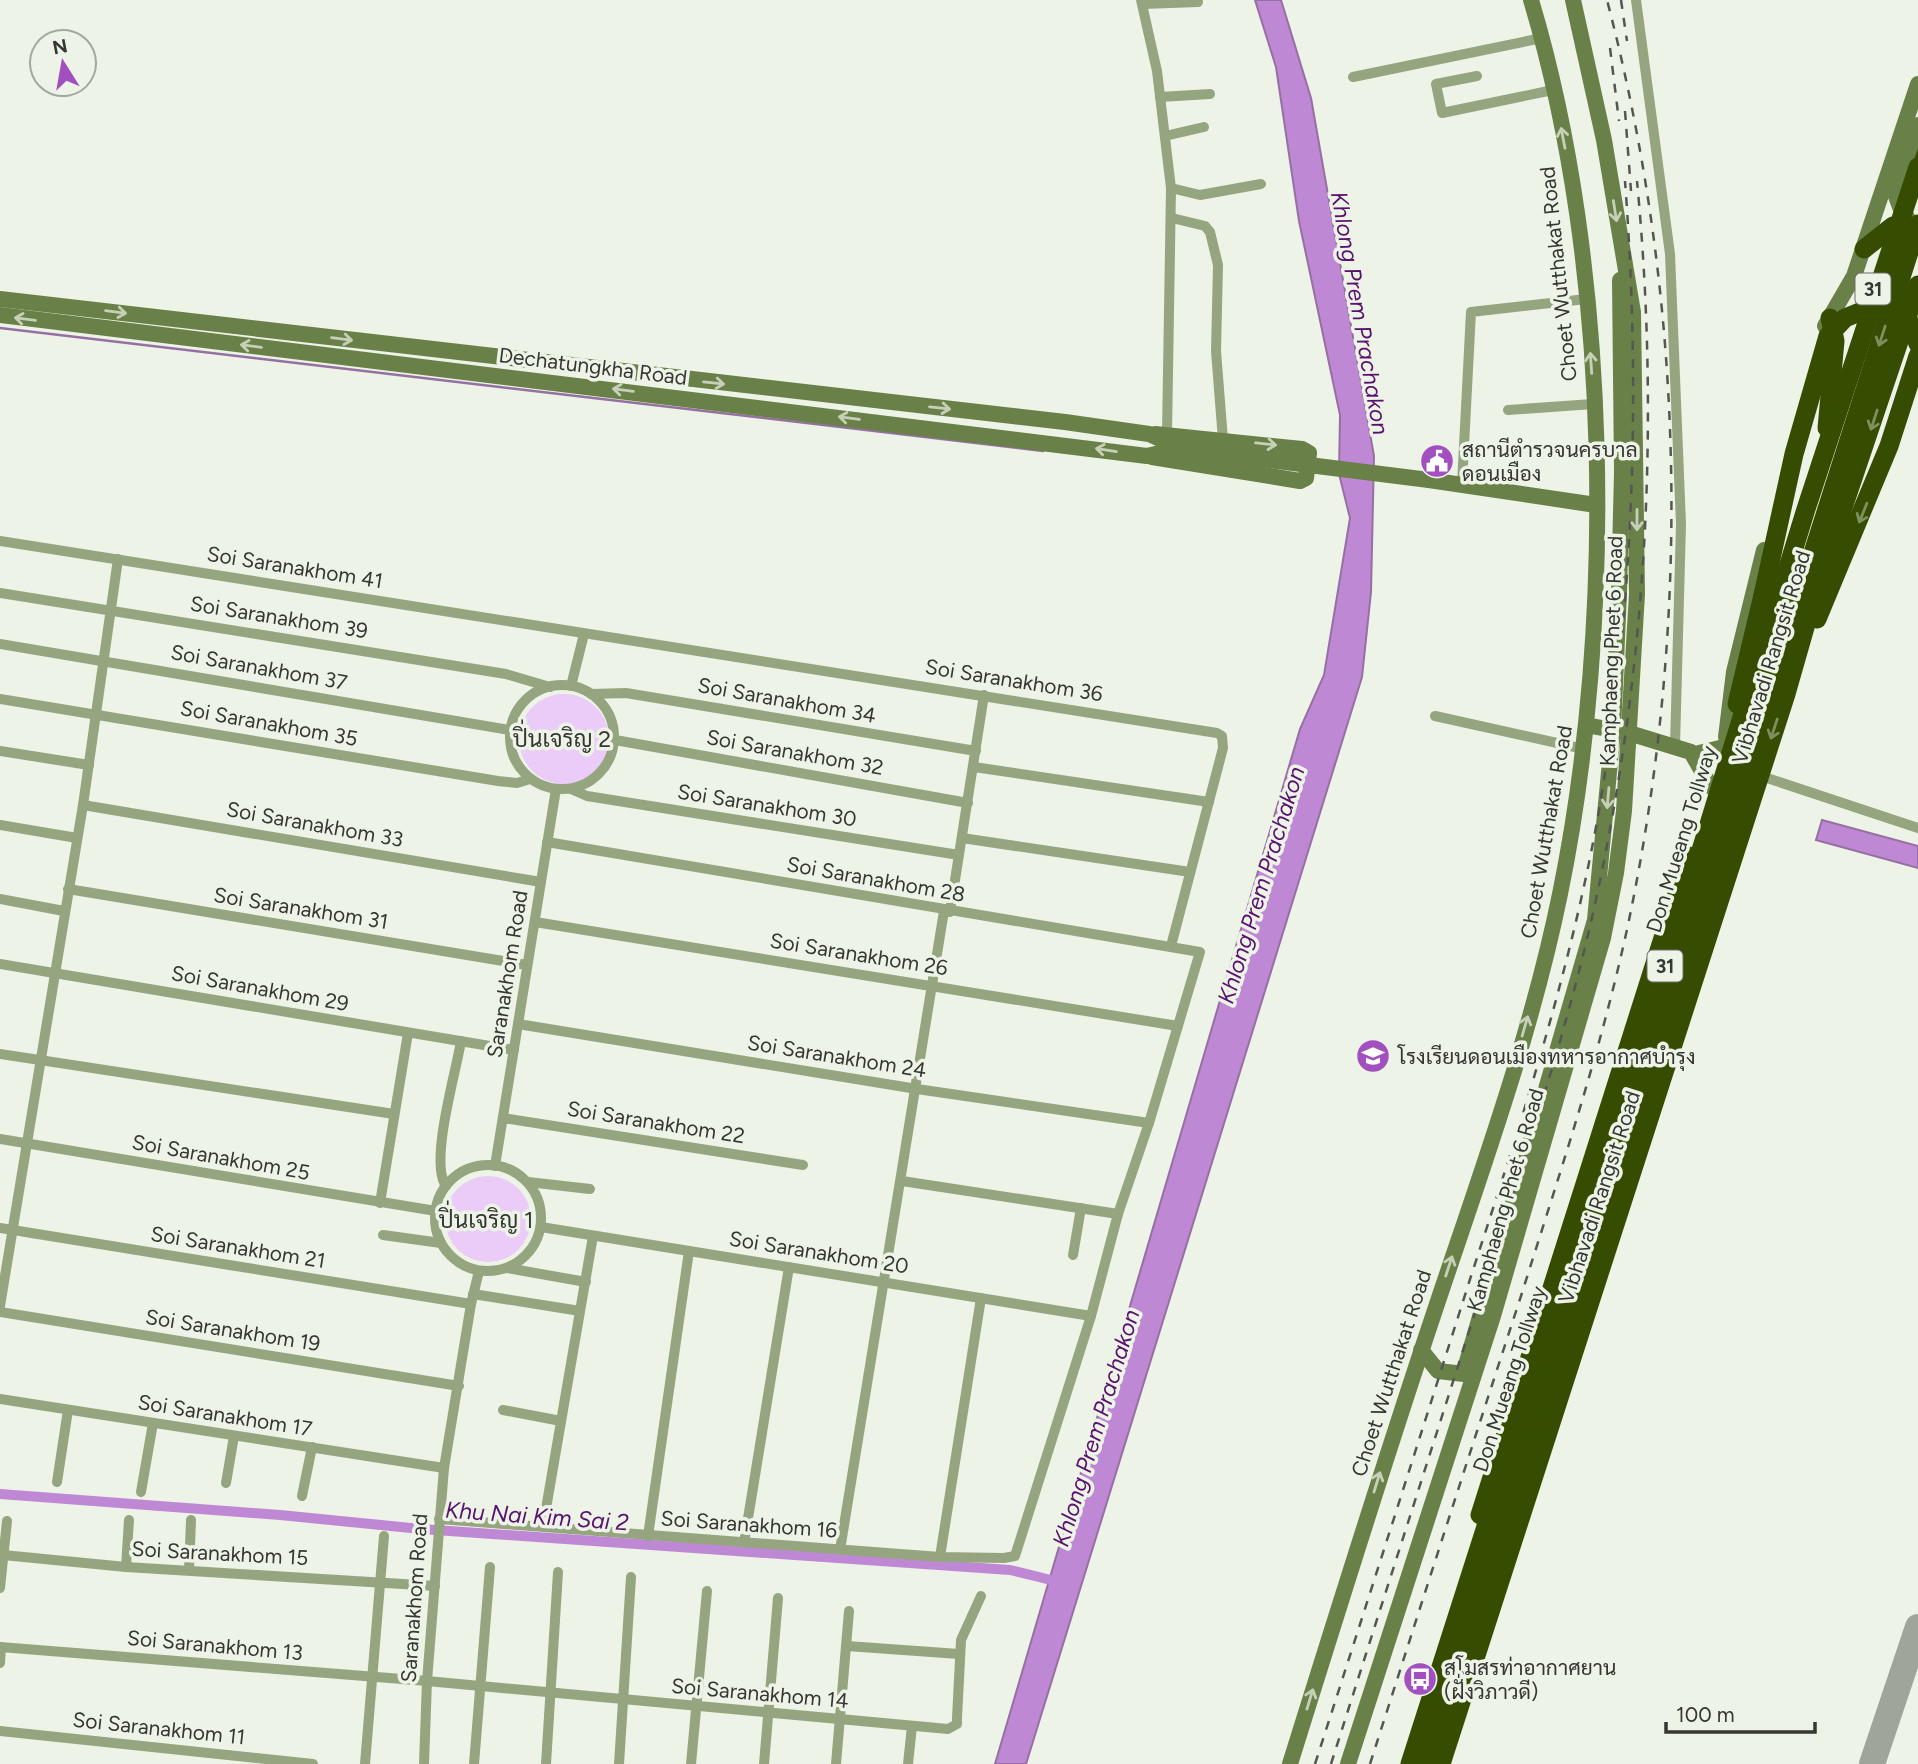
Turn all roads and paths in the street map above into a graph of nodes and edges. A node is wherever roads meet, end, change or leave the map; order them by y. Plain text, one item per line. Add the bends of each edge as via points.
1 (1531, 0) edge
2 (1573, 0) edge
3 (1636, 0) edge
4 (1142, 2) edge
5 (1198, 2) dead end
6 (1542, 38) junction
7 (1477, 76) dead end
8 (1353, 77) dead end
9 (1918, 85) edge
10 (1553, 90) junction
11 (1210, 94) dead end
12 (1160, 97) junction
13 (1918, 125) edge
14 (1204, 127) dead end
15 (1166, 136) junction
16 (1918, 149) edge
17 (1918, 167) edge
18 (1261, 184) dead end
19 (1171, 188) junction
20 (1172, 218) junction
21 (1918, 224) edge
22 (1893, 226) junction
23 (1864, 250) junction
24 (1621, 257) junction
25 (1918, 285) edge
26 (0, 299) edge
27 (1586, 299) junction
28 (81, 308) junction
29 (0, 316) edge
30 (1830, 318) junction
31 (78, 325) junction
32 (1918, 344) edge
33 (1918, 356) edge
34 (513, 360) junction
35 (512, 377) junction
36 (1593, 404) junction
37 (1508, 410) dead end
38 (1827, 428) junction
39 (1149, 434) junction
40 (1167, 434) junction
41 (1223, 440) junction
42 (1180, 448) junction
43 (1147, 456) junction
44 (1462, 484) junction
45 (1596, 505) junction
46 (0, 541) edge
47 (118, 559) junction
48 (0, 593) edge
49 (111, 610) junction
50 (584, 634) junction
51 (0, 644) edge
52 (103, 660) junction
53 (571, 686) junction
54 (550, 687) junction
55 (591, 694) junction
56 (1786, 694) junction
57 (984, 695) junction
58 (0, 699) edge
59 (1737, 704) junction
60 (97, 714) junction
61 (1435, 716) dead end
62 (1586, 725) junction
63 (510, 730) junction
64 (1613, 730) junction
65 (1629, 733) junction
66 (615, 740) junction
67 (1725, 742) junction
68 (1584, 749) junction
69 (1685, 750) junction
70 (0, 751) edge
71 (975, 751) junction
72 (89, 765) junction
73 (975, 767) junction
74 (1758, 775) junction
75 (530, 779) junction
76 (1711, 787) junction
77 (556, 789) junction
78 (571, 789) junction
79 (1209, 802) junction
80 (968, 803) junction
81 (83, 805) junction
82 (0, 825) edge
83 (1918, 828) edge
84 (77, 838) junction
85 (962, 838) junction
86 (547, 842) junction
87 (959, 855) junction
88 (1190, 872) junction
89 (541, 882) junction
90 (68, 888) junction
91 (0, 899) edge
92 (64, 911) junction
93 (947, 911) junction
94 (534, 922) junction
95 (1171, 946) junction
96 (0, 964) edge
97 (527, 965) junction
98 (54, 973) junction
99 (933, 986) junction
100 (518, 1024) junction
101 (1178, 1026) junction
102 (408, 1033) junction
103 (461, 1041) junction
104 (514, 1049) junction
105 (0, 1054) edge
106 (41, 1062) junction
107 (917, 1089) junction
108 (394, 1114) junction
109 (503, 1118) junction
110 (1149, 1123) junction
111 (0, 1139) edge
112 (25, 1143) junction
113 (803, 1165) dead end
114 (495, 1166) junction
115 (902, 1181) junction
116 (528, 1182) junction
117 (446, 1186) junction
118 (590, 1189) dead end
119 (380, 1203) junction
120 (1081, 1208) junction
121 (436, 1211) junction
122 (1118, 1214) junction
123 (541, 1227) junction
124 (0, 1228) edge
125 (13, 1231) junction
126 (383, 1235) dead end
127 (593, 1236) junction
128 (441, 1243) junction
129 (689, 1251) junction
130 (1073, 1255) dead end
131 (789, 1267) junction
132 (507, 1268) junction
133 (479, 1271) junction
134 (586, 1282) junction
135 (885, 1283) junction
136 (981, 1298) junction
137 (472, 1299) junction
138 (0, 1306) edge
139 (580, 1311) junction
140 (0, 1312) edge
141 (1091, 1316) junction
142 (1421, 1350) junction
143 (1464, 1374) junction
144 (459, 1386) junction
145 (0, 1399) edge
146 (68, 1410) junction
147 (503, 1410) dead end
148 (561, 1421) junction
149 (153, 1423) junction
150 (234, 1436) junction
151 (312, 1447) junction
152 (444, 1468) junction
153 (57, 1482) dead end
154 (226, 1483) dead end
155 (141, 1492) dead end
156 (302, 1496) dead end
157 (129, 1520) dead end
158 (191, 1520) dead end
159 (7, 1521) dead end
160 (438, 1526) junction
161 (543, 1526) junction
162 (384, 1536) dead end
163 (648, 1536) junction
164 (744, 1543) junction
165 (840, 1550) junction
166 (3, 1555) junction
167 (940, 1557) junction
168 (126, 1567) junction
169 (490, 1567) dead end
170 (189, 1570) junction
171 (558, 1572) dead end
172 (631, 1577) dead end
173 (380, 1582) junction
174 (435, 1586) junction
175 (0, 1588) edge
176 (707, 1591) dead end
177 (981, 1596) dead end
178 (778, 1598) dead end
179 (849, 1611) dead end
180 (847, 1646) junction
181 (1, 1647) edge
182 (958, 1654) junction
183 (0, 1663) edge
184 (372, 1676) junction
185 (427, 1681) junction
186 (482, 1686) junction
187 (552, 1693) junction
188 (623, 1699) junction
189 (696, 1706) junction
190 (767, 1713) junction
191 (839, 1720) junction
192 (912, 1727) junction
193 (0, 1731) edge
194 (313, 1764) edge
195 (365, 1764) edge
196 (424, 1764) edge
197 (474, 1764) edge
198 (546, 1764) edge
199 (619, 1764) edge
200 (691, 1764) edge
201 (764, 1764) edge
202 (836, 1764) edge
203 (908, 1764) edge
204 (1290, 1764) edge
205 (1338, 1764) edge
206 (1348, 1764) edge
207 (1400, 1764) edge
208 (1410, 1764) edge
209 (1426, 1764) edge
210 (1441, 1764) edge

1 - 6 main road, Choet Wutthakat Road
2 -> 24 main road, Kamphaeng Phet 6 Road via 1601,127
3 - 69 street via 1672,275
4 - 5 street
4 - 12 street
6 - 8 street
6 - 10 main road, Choet Wutthakat Road
7 - 10 street via 1436,85 1442,113
9 - 23 main road, Vibhavadi Rangsit Road / 31
27 -> 10 main road, Choet Wutthakat Road via 1578,223
11 - 12 street
12 - 15 street
13 - 21 main road, bridge via 1894,191 1903,215
14 - 15 street
15 - 19 street
16 - 22 highway, Vibhavadi Rangsit Road / 31
17 - 208 highway, Don Mueang Tollway / 31, bridge
18 - 19 street via 1200,195
19 - 20 street
20 - 40 street
20 - 41 street via 1205,226 1218,265 1216,351
21 -> 209 highway, Don Mueang Tollway / 31, bridge
22 - 23 highway
22 - 38 highway, Vibhavadi Rangsit Road / 31
23 - 30 main road, Vibhavadi Rangsit Road / 31
24 - 64 main road, Kamphaeng Phet 6 Road via 1622,472
24 -> 65 main road, Kamphaeng Phet 6 Road via 1633,312 1637,473 1637,594
25 -> 56 highway, Vibhavadi Rangsit Road / 31 via 1818,582
26 - 28 main road, Dechatungkha Road
36 -> 27 main road, Choet Wutthakat Road
27 - 44 street via 1471,312
28 - 31 main road
28 -> 34 main road, Dechatungkha Road
31 -> 29 main road, Dechatungkha Road
30 - 38 highway via 1835,341
30 - 67 main road, Vibhavadi Rangsit Road / 31 via 1812,363 1755,585 1729,698
35 -> 31 main road, Dechatungkha Road
32 - 59 highway, bridge via 1912,325 1896,311 1872,307 1845,318 1828,336 1794,454
33 -> 56 highway via 1889,446
34 - 35 main road
34 -> 39 main road, Dechatungkha Road
43 -> 35 main road, Dechatungkha Road
36 - 37 street
36 - 45 main road, Choet Wutthakat Road
38 - 59 highway, Vibhavadi Rangsit Road / 31
39 - 40 main road
39 - 42 main road, Dechatungkha Road
40 - 41 main road
41 -> 43 main road via 1307,450 1306,478 1300,481
42 - 43 main road, Dechatungkha Road
42 - 44 main road, Dechatungkha Road, bridge
44 - 45 main road, Dechatungkha Road
45 - 62 main road, Choet Wutthakat Road
46 - 47 street, Soi Saranakhom 41
47 - 49 street
47 - 50 street, Soi Saranakhom 41
48 - 49 street, Soi Saranakhom 39
49 - 52 street
49 - 54 street, Soi Saranakhom 39 via 506,674
50 - 53 street
50 - 57 street, Soi Saranakhom 36
51 - 52 street, Soi Saranakhom 37
52 - 60 street
52 - 63 street, Soi Saranakhom 37
53 - 54 street
53 - 55 street
54 - 63 street via 524,703
55 - 66 street via 609,714
55 - 71 street, Soi Saranakhom 34 via 626,693
56 -> 74 highway, Vibhavadi Rangsit Road / 31
57 - 71 street
57 - 79 street, Soi Saranakhom 36 via 1217,733 1224,743
58 - 60 street, Soi Saranakhom 35
59 - 67 highway, Vibhavadi Rangsit Road / 31
60 - 72 street
60 - 75 street, Soi Saranakhom 35 via 498,781
61 - 68 street
62 - 64 main road, Kamphaeng Phet 6 Road
62 - 68 main road, Choet Wutthakat Road
63 - 75 street via 514,757
64 - 65 main road
64 -> 143 main road, Kamphaeng Phet 6 Road via 1595,920
65 - 69 main road
65 - 206 main road, Kamphaeng Phet 6 Road via 1616,873 1603,938 1493,1316
66 - 78 street via 601,772
66 - 80 street, Soi Saranakhom 32
67 - 69 main road
67 - 76 highway, Vibhavadi Rangsit Road / 31
142 -> 68 main road, Choet Wutthakat Road via 1497,1124 1550,939
69 - 76 main road
70 - 72 street
71 - 73 street
72 - 81 street
73 - 79 street
73 - 80 street
74 - 83 street
74 - 210 highway, Vibhavadi Rangsit Road / 31
75 - 77 street
76 - 207 highway, Vibhavadi Rangsit Road / 31
77 - 78 street
77 - 86 street, Saranakhom Road
78 - 87 street, Soi Saranakhom 30 via 587,796
79 - 88 street, Soi Saranakhom 36
80 - 85 street
81 - 84 street
81 - 89 street, Soi Saranakhom 33
82 - 84 street
84 - 90 street
85 - 87 street
85 - 88 street
86 - 89 street, Saranakhom Road
86 - 93 street, Soi Saranakhom 28
87 - 93 street
88 - 95 street, Soi Saranakhom 36
89 - 94 street, Saranakhom Road
90 - 92 street
90 - 97 street, Soi Saranakhom 31
91 - 92 street
92 - 98 street
93 - 95 street, Soi Saranakhom 28
93 - 99 street
94 - 97 street, Saranakhom Road
94 - 99 street, Soi Saranakhom 26
95 - 101 street, Soi Saranakhom 28 via 1200,952
96 - 98 street, Soi Saranakhom 29
97 - 100 street, Saranakhom Road
98 - 102 street, Soi Saranakhom 29
98 - 106 street
99 - 101 street, Soi Saranakhom 26
99 - 107 street
100 - 104 street, Saranakhom Road
100 - 107 street, Soi Saranakhom 24
101 - 110 street
102 - 103 street, Soi Saranakhom 29
102 - 108 street
103 - 104 street, Soi Saranakhom 29
103 - 117 street via 440,1154 441,1179
104 - 109 street, Saranakhom Road
105 - 106 street
106 - 108 street
106 - 112 street
107 - 110 street, Soi Saranakhom 24
107 - 115 street
108 - 119 street
109 - 113 street, Soi Saranakhom 22
109 - 114 street, Saranakhom Road
110 - 122 street
111 - 112 street, Soi Saranakhom 25
112 - 119 street, Soi Saranakhom 25
112 - 125 street
114 - 116 street
114 - 117 street via 468,1169
115 - 120 street
115 - 135 street
116 - 118 street
116 - 123 street via 539,1203
117 - 121 street
119 - 121 street, Soi Saranakhom 25
120 - 122 street
120 - 130 street
121 - 128 street
122 - 141 street
123 - 127 street, Soi Saranakhom 20
123 - 132 street via 535,1245
124 - 125 street, Soi Saranakhom 21
125 - 137 street, Soi Saranakhom 21
125 - 138 street
126 - 128 street
127 - 129 street, Soi Saranakhom 20
127 - 134 street
128 - 133 street via 464,1266
129 - 131 street, Soi Saranakhom 20
129 - 163 street
131 - 135 street, Soi Saranakhom 20
131 - 164 street
132 - 133 street
132 - 134 street
133 - 137 street, Saranakhom Road
134 - 139 street
135 - 136 street, Soi Saranakhom 20
135 - 165 street
136 - 141 street, Soi Saranakhom 20
136 - 167 street
137 - 139 street, Soi Saranakhom 21
137 - 144 street, Saranakhom Road
139 - 148 street
140 - 144 street, Soi Saranakhom 19
141 - 167 street, Soi Saranakhom 16 via 1015,1556
142 - 143 main road via 1438,1371
204 -> 142 main road, Choet Wutthakat Road
143 - 205 main road, Kamphaeng Phet 6 Road
144 - 152 street, Saranakhom Road
145 - 146 street, Soi Saranakhom 17
146 - 149 street, Soi Saranakhom 17
146 - 153 street
147 - 148 street
148 - 161 street
149 - 150 street, Soi Saranakhom 17
149 - 155 street
150 - 151 street, Soi Saranakhom 17
150 - 154 street
151 - 152 street, Soi Saranakhom 17
151 - 156 street
152 - 160 street, Saranakhom Road
157 - 168 street
158 - 170 street
159 - 166 street
160 - 161 street, Soi Saranakhom 16
160 - 174 street, Saranakhom Road
161 - 163 street, Soi Saranakhom 16
162 - 173 street
163 - 164 street, Soi Saranakhom 16
164 - 165 street, Soi Saranakhom 16
165 - 167 street, Soi Saranakhom 16
166 - 168 street, Soi Saranakhom 15
166 - 175 street
168 - 170 street, Soi Saranakhom 15
169 - 186 street
170 - 173 street, Soi Saranakhom 15
171 - 187 street
172 - 188 street
173 - 174 street, Soi Saranakhom 15
173 - 184 street
174 - 185 street, Saranakhom Road
176 - 189 street
177 - 182 street, Soi Saranakhom 14 via 965,1626
178 - 190 street
179 - 180 street
180 - 182 street
180 - 191 street
181 - 183 street
181 - 184 street, Soi Saranakhom 13
182 - 192 street, Soi Saranakhom 14 via 957,1724 948,1729
184 - 185 street, Soi Saranakhom 13
184 - 195 street
185 - 186 street, Soi Saranakhom 14
185 - 196 street, Saranakhom Road
186 - 187 street, Soi Saranakhom 14
186 - 197 street
187 - 188 street, Soi Saranakhom 14
187 - 198 street
188 - 189 street, Soi Saranakhom 14
188 - 199 street
189 - 190 street, Soi Saranakhom 14
189 - 200 street
190 - 191 street, Soi Saranakhom 14
190 - 201 street
191 - 192 street, Soi Saranakhom 14
191 - 202 street
192 - 203 street
193 - 194 street, Soi Saranakhom 11

